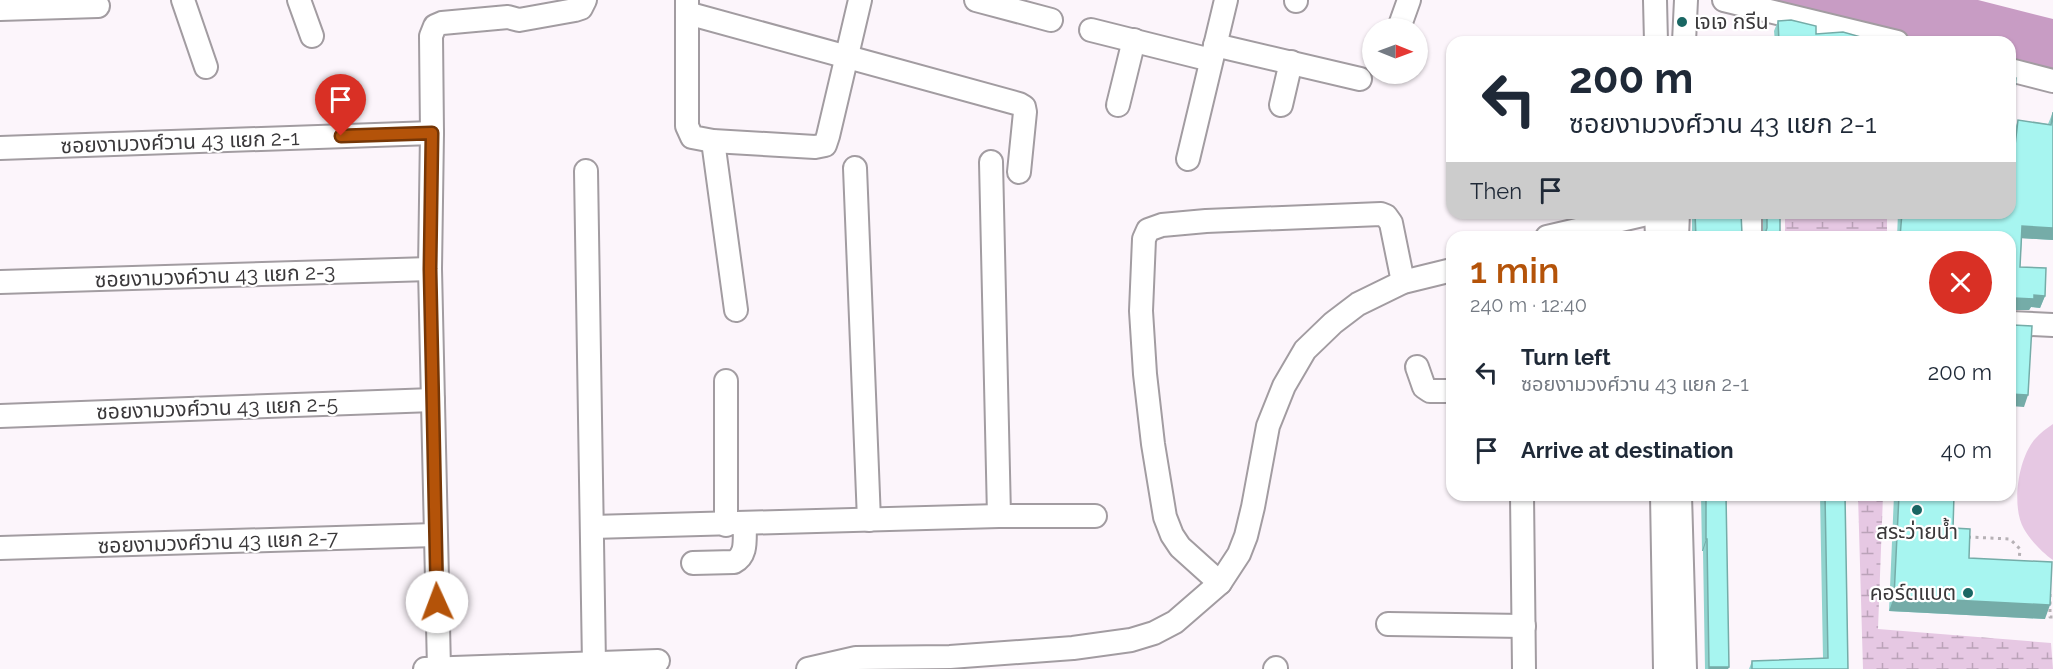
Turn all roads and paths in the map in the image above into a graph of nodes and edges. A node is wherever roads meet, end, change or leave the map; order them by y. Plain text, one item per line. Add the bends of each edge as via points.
1 (183, 0) edge
2 (299, 0) edge
3 (585, 0) edge
4 (861, 0) edge
5 (976, 0) edge
6 (1226, 0) edge
7 (1409, 0) edge
8 (1655, 0) edge
9 (1686, 0) edge
10 (1724, 0) edge
11 (14, 6) edge
12 (98, 6) dead end
13 (687, 6) edge
14 (1403, 18) edge
15 (1051, 20) dead end
16 (1091, 30) dead end
17 (312, 36) dead end
18 (1656, 36) edge
19 (1684, 36) edge
20 (1862, 36) edge
21 (1134, 40) junction
22 (1214, 53) junction
23 (846, 57) junction
24 (1291, 62) junction
25 (206, 67) dead end
26 (2016, 72) edge
27 (1360, 79) dead end
28 (2053, 81) edge
29 (1118, 105) dead end
30 (1281, 105) dead end
31 (432, 133) junction
32 (713, 141) junction
33 (0, 148) edge
34 (1188, 159) dead end
35 (991, 162) dead end
36 (855, 168) dead end
37 (586, 171) dead end
38 (1019, 172) dead end
39 (1625, 219) edge
40 (1573, 231) edge
41 (430, 269) junction
42 (1446, 271) edge
43 (0, 282) edge
44 (1403, 282) junction
45 (736, 310) dead end
46 (2016, 323) edge
47 (2053, 325) edge
48 (1417, 367) dead end
49 (726, 381) dead end
50 (1446, 391) edge
51 (433, 400) junction
52 (0, 416) edge
53 (1522, 501) edge
54 (1662, 501) edge
55 (1680, 501) edge
56 (999, 516) junction
57 (1095, 516) dead end
58 (868, 520) junction
59 (736, 524) junction
60 (592, 527) junction
61 (435, 535) junction
62 (1966, 536) edge
63 (0, 548) edge
64 (693, 563) dead end
65 (2019, 570) edge
66 (1220, 583) junction
67 (2050, 590) edge
68 (2053, 617) edge
69 (1388, 624) dead end
70 (1524, 626) junction
71 (1073, 659) edge
72 (658, 661) dead end
73 (951, 663) edge
74 (594, 664) junction
75 (832, 666) edge
76 (425, 669) edge
77 (439, 669) edge
78 (808, 669) edge
79 (1524, 669) edge
80 (1665, 669) edge
81 (1685, 669) edge

1 - 25 street
2 - 17 street
3 - 31 street via 575,10 519,20 508,17 435,26 431,36
4 - 23 street
5 - 15 street
6 - 22 street
7 - 14 street
8 - 18 street
9 - 19 street
10 - 20 street
11 - 12 street
13 - 23 street
13 - 32 street via 687,126 692,137
16 - 21 street
21 - 22 street
21 - 29 street
22 - 24 street
22 - 34 street
23 - 32 street via 825,145
23 - 38 street via 1024,107
24 - 27 street
24 - 30 street
26 - 28 street
31 - 33 street, ซอยงามวงศ์วาน 43 แยก 2-1
31 - 41 street
32 - 45 street
35 - 56 street
36 - 58 street
37 - 60 street
39 - 40 street
41 - 43 street, ซอยงามวงค์วาน 43 แยก 2-3
41 - 51 street
42 - 44 street
44 - 66 street via 1358,304 1305,350 1284,386 1268,426 1246,536 1239,555
44 - 66 street via 1391,223 1381,214 1206,221 1148,230 1144,239 1141,311 1145,374 1165,517 1180,547
46 - 47 street
48 - 50 street via 1424,387
49 - 59 street
51 - 52 street, ซอยงามวงศ์วาน 43 แยก 2-5
51 - 61 street
53 - 70 street
54 - 80 street
55 - 81 street
56 - 57 street
56 - 58 street
58 - 59 street
59 - 60 street
59 - 64 street via 744,552 740,558 734,562
60 - 74 street
61 - 63 street, ซอยงามวงศ์วาน 43 แยก 2-7
61 - 77 street
62 - 65 path via 2010,539 2020,549
66 - 71 street via 1175,622 1154,633
67 - 68 path
69 - 70 street
70 - 79 street
71 - 73 street
72 - 74 street
73 - 75 street via 856,658
74 - 77 street
75 - 78 street
76 - 77 street

